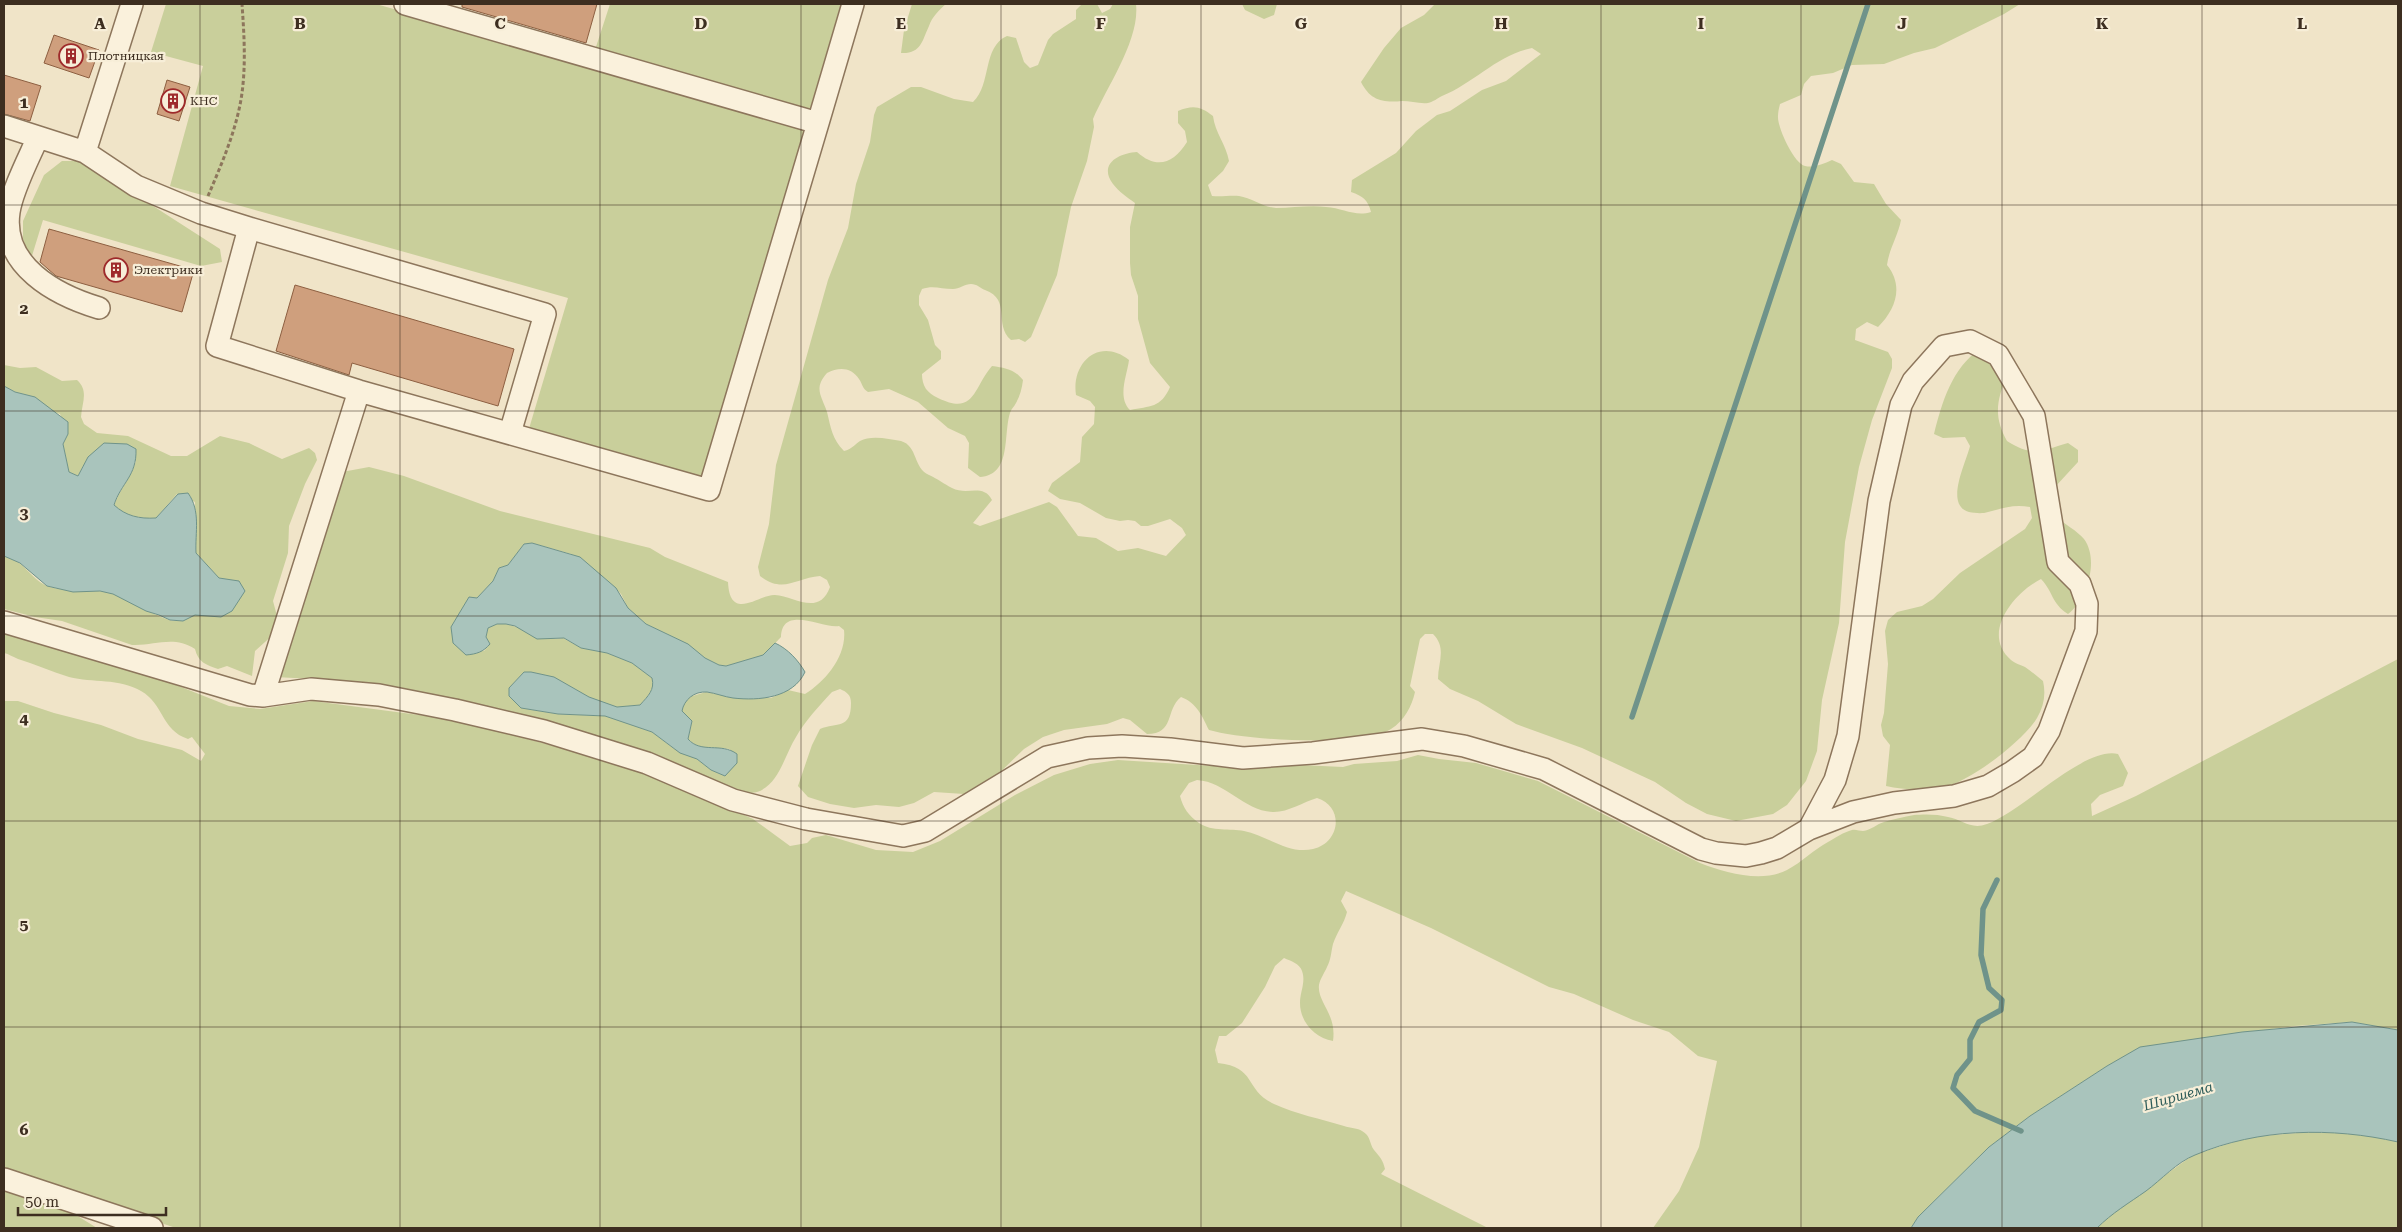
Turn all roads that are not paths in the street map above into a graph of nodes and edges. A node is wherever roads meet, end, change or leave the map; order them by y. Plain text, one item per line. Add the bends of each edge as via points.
1 (132, 4) edge
2 (405, 4) edge
3 (853, 4) edge
4 (818, 122) junction
5 (4, 126) edge
6 (38, 137) junction
7 (86, 152) junction
8 (249, 228) junction
9 (99, 308) dead end
10 (359, 390) junction
11 (510, 433) junction
12 (4, 622) edge
13 (263, 696) junction
14 (1809, 829) junction
15 (4, 1179) edge
16 (152, 1228) edge

1 - 7 lane
2 - 4 lane
3 - 4 lane
4 - 11 lane via 709,490
5 - 6 lane
6 - 7 lane
6 - 9 lane via 9,212 10,238 25,268 50,288
7 - 8 lane via 136,186
8 - 10 lane via 217,346
8 - 11 lane via 545,314
10 - 11 lane
10 - 13 lane
12 - 13 lane via 250,695
13 - 14 lane via 311,688 379,695 454,710 544,731 647,763 733,800 806,819 903,836 925,831 1047,757 1088,748 1170,748 1243,758 1422,740 1464,746 1544,769 1701,849 1716,853 1746,856 1761,853 1777,848
14 - 14 lane via 1835,780 1848,736 1879,501 1901,405 1913,381 1944,346 1970,341 1998,355 2034,416 2058,562 2080,584 2087,604 2086,631 2049,731 2033,757 1988,786 1954,796 1853,812
15 - 16 lane

